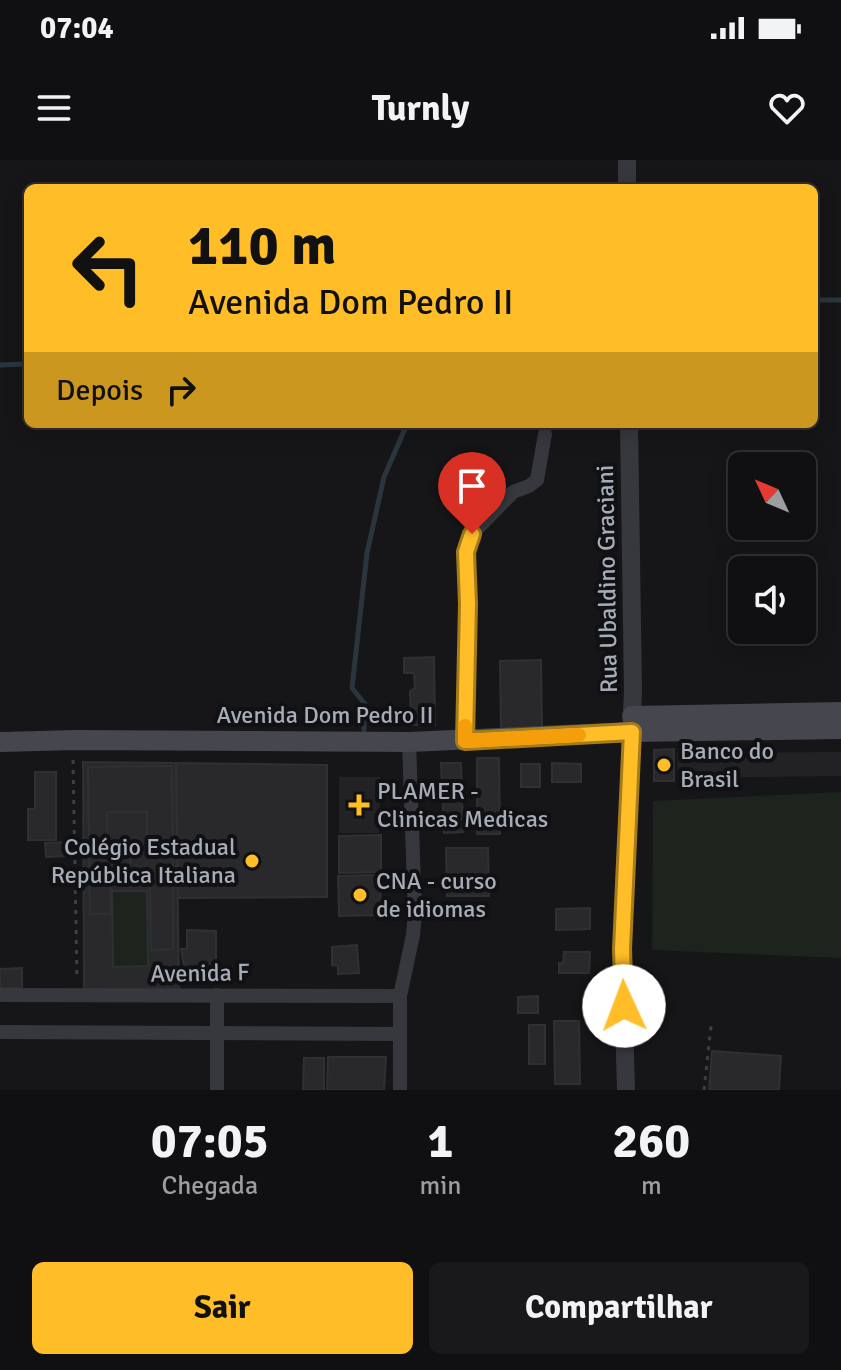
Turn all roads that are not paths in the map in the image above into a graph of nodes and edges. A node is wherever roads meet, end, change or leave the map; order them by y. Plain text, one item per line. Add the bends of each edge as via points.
1 (627, 160) edge
2 (627, 184) edge
3 (629, 428) edge
4 (545, 434) dead end
5 (841, 712) edge
6 (632, 724) junction
7 (841, 729) edge
8 (465, 741) junction
9 (0, 742) edge
10 (409, 742) junction
11 (0, 995) edge
12 (217, 995) junction
13 (400, 996) junction
14 (0, 1032) edge
15 (216, 1033) junction
16 (399, 1034) junction
17 (217, 1090) edge
18 (400, 1090) edge
19 (626, 1090) edge

1 - 2 street
3 - 6 street, Rua Ubaldino Graciani
4 - 8 street via 537,480 513,492 472,534 466,552
5 - 6 main road, Avenida Dom Pedro II
6 - 7 main road, Avenida Dom Pedro II
6 - 8 main road, Avenida Dom Pedro II
6 - 19 street, Rua Ubaldino Graciani via 622,949
8 - 10 main road, Avenida Dom Pedro II
9 - 10 main road, Avenida Dom Pedro II
10 - 13 street via 415,913
11 - 12 street, Avenida F
12 - 13 street, Avenida F
12 - 15 street
13 - 16 street
14 - 15 street
15 - 16 street
15 - 17 street
16 - 18 street

